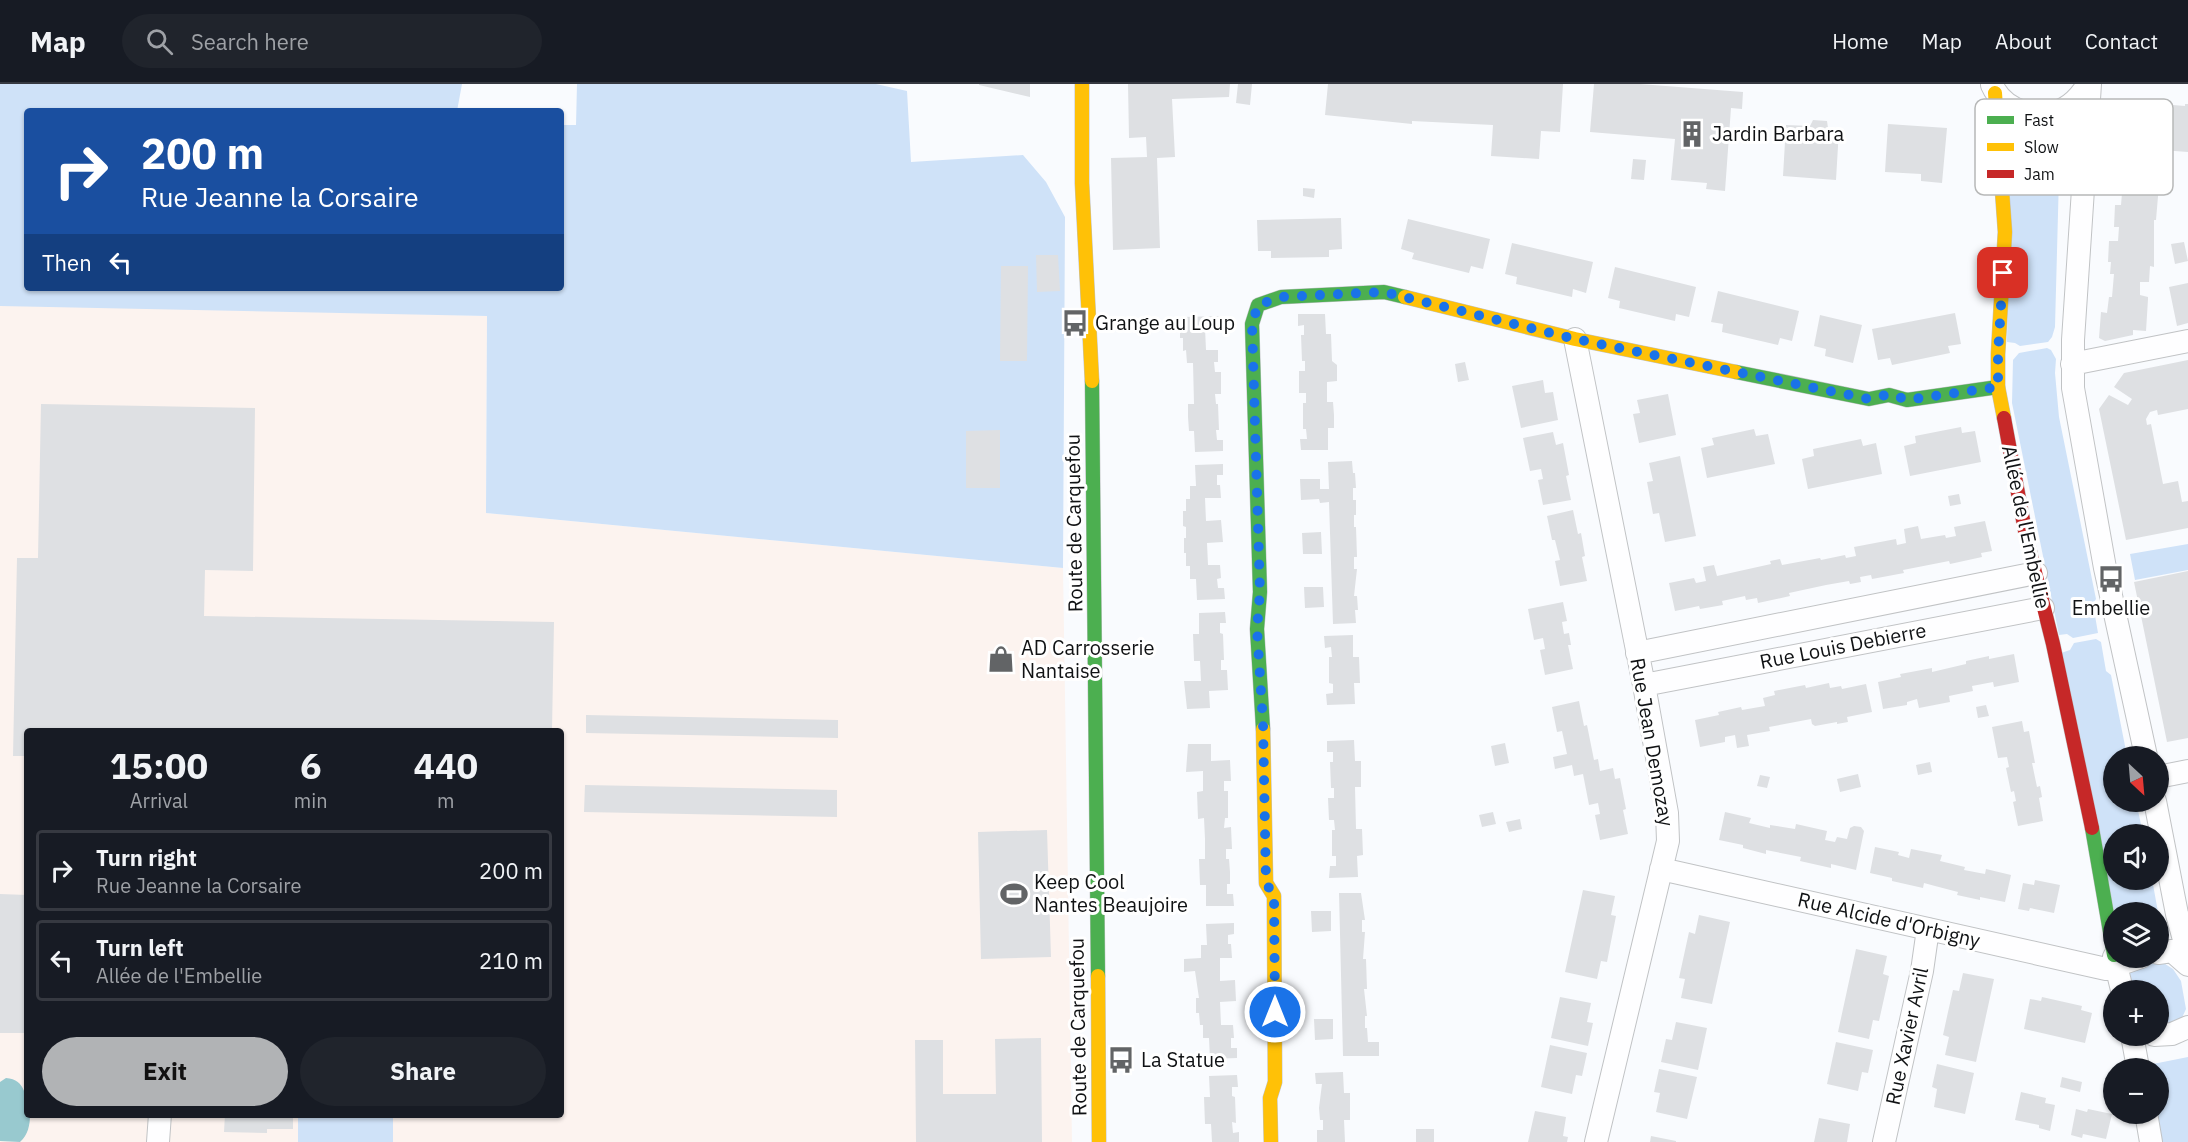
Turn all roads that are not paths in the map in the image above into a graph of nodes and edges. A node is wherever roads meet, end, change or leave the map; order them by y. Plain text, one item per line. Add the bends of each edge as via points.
1 (1082, 84) edge
2 (2089, 84) edge
3 (2077, 99) edge
4 (2088, 99) edge
5 (2002, 195) edge
6 (2082, 195) edge
7 (1575, 339) junction
8 (2188, 341) edge
9 (2072, 364) junction
10 (1998, 387) junction
11 (2036, 573) junction
12 (2043, 608) junction
13 (1637, 653) junction
14 (1644, 685) junction
15 (2144, 746) edge
16 (2188, 771) edge
17 (2169, 775) edge
18 (2157, 812) edge
19 (1661, 869) junction
20 (2104, 902) edge
21 (1928, 929) junction
22 (2169, 951) edge
23 (2188, 954) edge
24 (2188, 964) edge
25 (2107, 968) edge
26 (2188, 1026) edge
27 (2169, 1034) edge
28 (160, 1118) edge
29 (2148, 1124) edge
30 (158, 1142) edge
31 (1099, 1142) edge
32 (1271, 1142) edge
33 (1596, 1142) edge
34 (1884, 1142) edge
35 (2151, 1142) edge

1 - 31 street, Route de Carquefou via 1082,183 1092,365
2 - 3 street
2 - 4 street
5 - 10 street, Allée de l'Embellie via 2005,232
6 - 9 street
7 - 10 street via 1869,399 1890,394 1907,400
7 - 13 street, Rue Jean Demozay
7 - 32 street via 1384,292 1281,297 1258,305 1252,324 1260,592 1257,629 1266,883 1274,896 1275,1082 1270,1098
8 - 9 street
9 - 15 street via 2105,568
10 - 11 street, Allée de l'Embellie
11 - 12 street, Allée de l'Embellie
11 - 13 street, Rue Louis Debierre
12 - 14 street, Rue Louis Debierre
12 - 20 street, Allée de l'Embellie
13 - 14 street, Rue Jean Demozay
14 - 19 street, Rue Jean Demozay via 1667,813 1668,841
16 - 17 street
18 - 23 street
19 - 21 street, Rue Alcide d'Orbigny
19 - 33 street, Rue Jean Demozay
21 - 25 street, Rue Alcide d'Orbigny
21 - 34 street, Rue Xavier Avril
22 - 24 street
26 - 27 street
28 - 30 street
29 - 35 street

